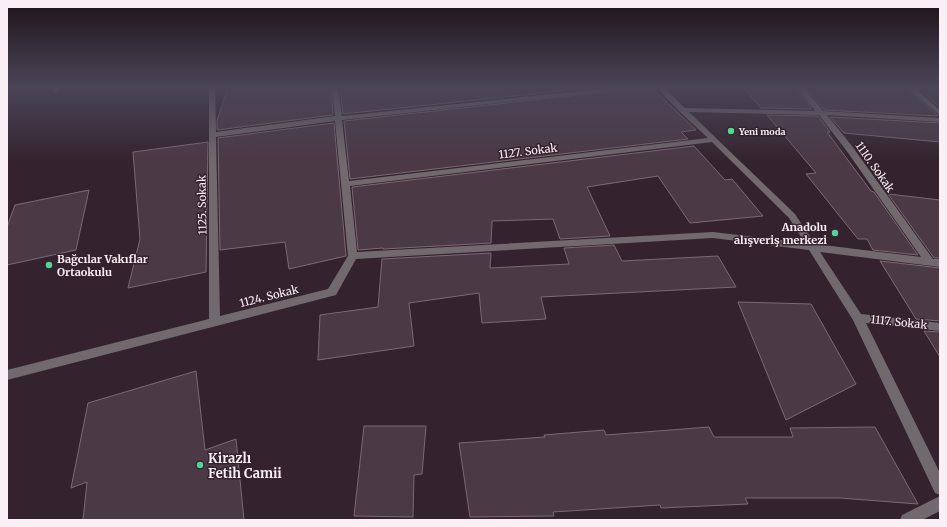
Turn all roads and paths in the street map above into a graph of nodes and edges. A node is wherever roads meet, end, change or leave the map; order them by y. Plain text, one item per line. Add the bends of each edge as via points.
1 (213, 112) edge
2 (337, 112) edge
3 (403, 112) edge
4 (683, 112) edge
5 (755, 112) edge
6 (821, 113) junction
7 (338, 118) junction
8 (940, 120) edge
9 (213, 135) junction
10 (713, 140) junction
11 (346, 184) junction
12 (814, 248) junction
13 (353, 256) junction
14 (929, 261) junction
15 (940, 263) edge
16 (858, 318) junction
17 (215, 322) junction
18 (940, 327) edge
19 (7, 375) edge
20 (940, 488) edge
21 (940, 503) edge
22 (908, 520) edge

1 - 9 street, 1125. Sokak
2 - 7 street
3 - 7 street
4 - 10 street
5 - 6 street
6 - 8 street
6 - 14 street, 1110. Sokak
7 - 9 street
7 - 11 street
9 - 17 street, 1125. Sokak
10 - 11 street, 1127. Sokak
10 - 12 street via 792,216
11 - 13 street
12 - 13 street via 713,235
12 - 14 street
12 - 16 street
13 - 17 street, 1124. Sokak via 332,292
14 - 15 street
16 - 18 street, 1117. Sokak
16 - 20 street
17 - 19 street, 1124. Sokak
21 - 22 street

